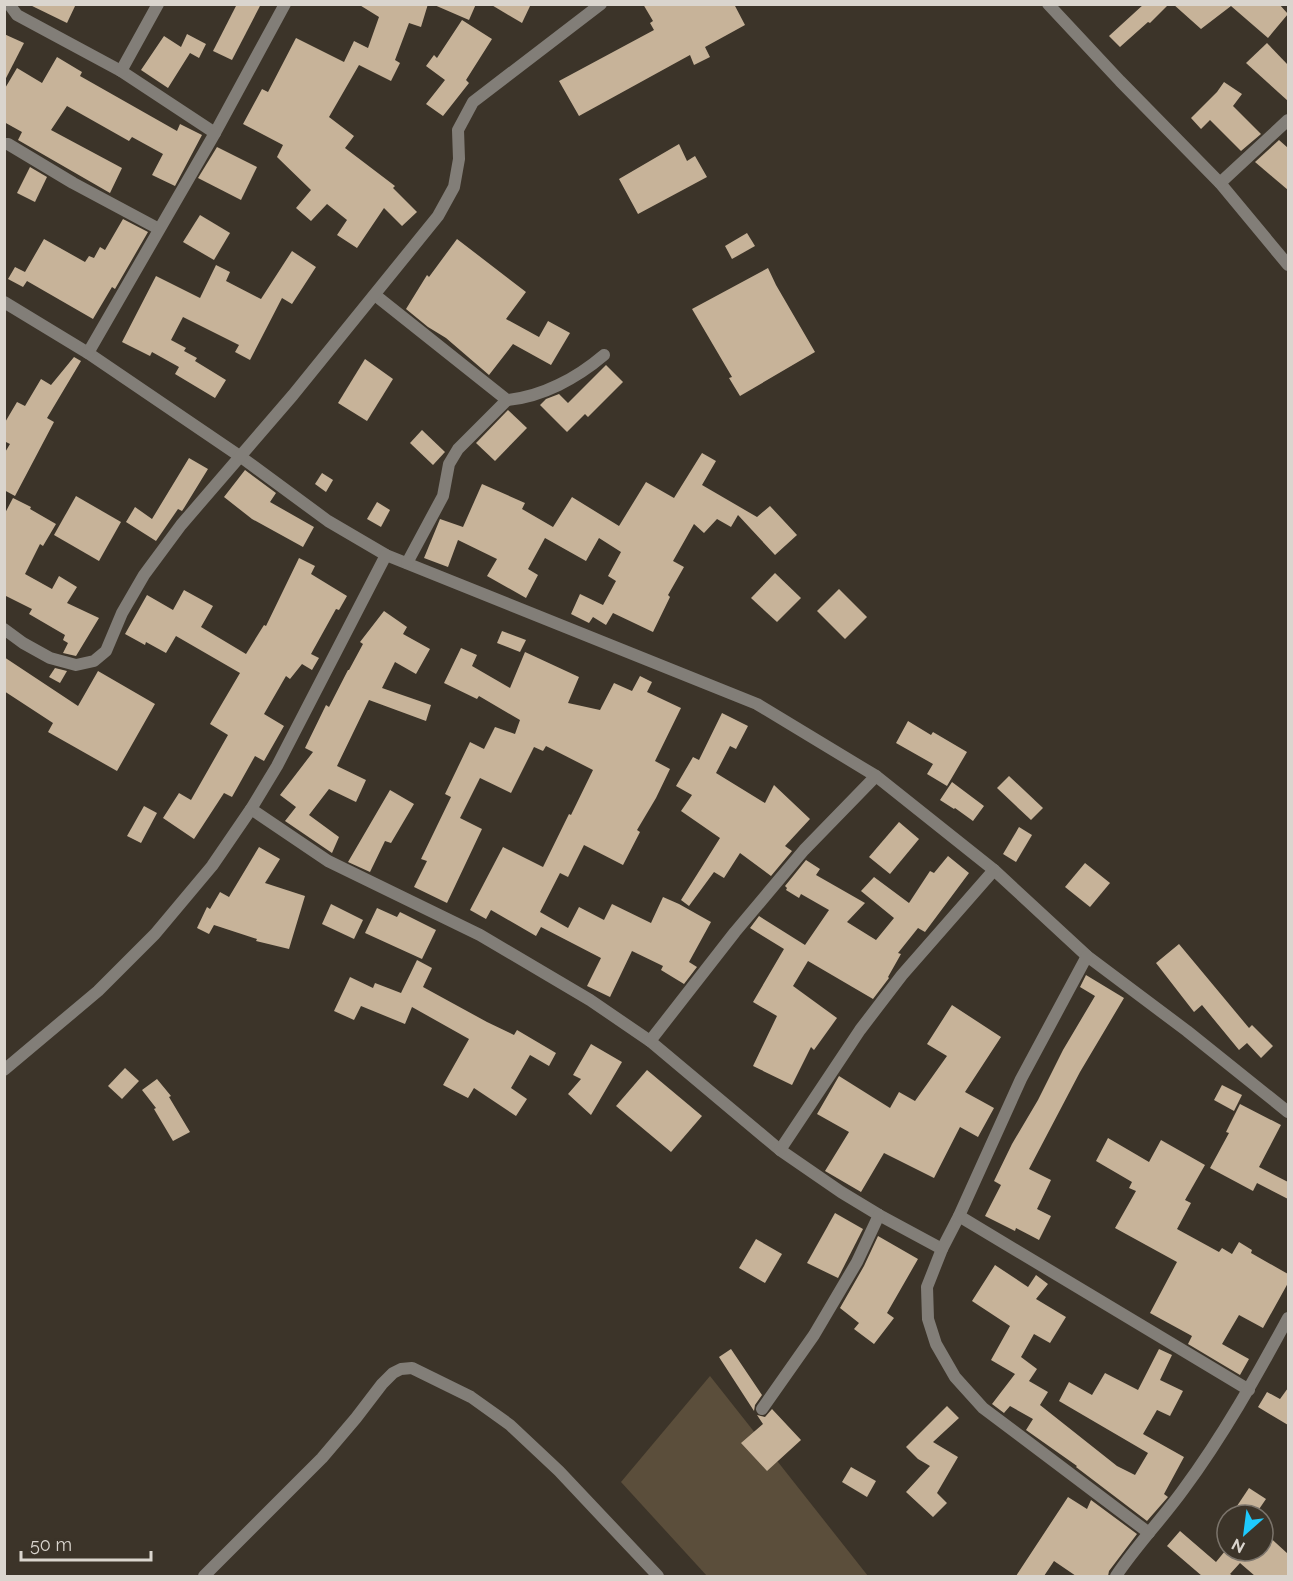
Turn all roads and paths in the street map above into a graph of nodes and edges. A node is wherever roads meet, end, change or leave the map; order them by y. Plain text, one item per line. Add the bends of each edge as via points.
1 (9, 4) edge
2 (159, 4) edge
3 (285, 4) edge
4 (601, 4) edge
5 (1048, 4) edge
6 (121, 71) junction
7 (1288, 120) edge
8 (215, 133) junction
9 (4, 144) edge
10 (1220, 183) junction
11 (159, 229) junction
12 (1288, 266) edge
13 (375, 295) junction
14 (4, 302) edge
15 (88, 353) junction
16 (604, 355) dead end
17 (507, 400) junction
18 (242, 457) junction
19 (386, 555) junction
20 (407, 563) junction
21 (4, 628) edge
22 (876, 776) junction
23 (250, 809) junction
24 (993, 870) junction
25 (1087, 956) junction
26 (650, 1041) junction
27 (4, 1070) edge
28 (1288, 1112) edge
29 (780, 1150) junction
30 (879, 1215) junction
31 (959, 1216) junction
32 (942, 1249) junction
33 (1288, 1318) edge
34 (1249, 1390) junction
35 (762, 1410) dead end
36 (1149, 1533) junction
37 (204, 1576) edge
38 (658, 1576) edge
39 (1116, 1576) edge

1 - 6 street via 17,15
2 - 6 street
3 - 8 street
4 - 13 street via 473,102 458,130 459,159 454,187 438,216
5 - 10 street
6 - 8 street
7 - 10 street
8 - 11 street
9 - 11 street
10 - 12 street
11 - 15 street
13 - 17 street
13 - 18 street
14 - 15 street
15 - 18 street
16 - 17 street via 575,377 523,399
17 - 20 street via 458,449 450,464 443,496
18 - 19 street via 328,521
18 - 21 street via 181,525 144,575 106,651 94,662 76,664 50,658
19 - 20 street
19 - 23 street via 277,766
20 - 22 street via 757,704
22 - 24 street
22 - 26 street via 796,859
23 - 26 street via 328,861 480,935 590,1000
23 - 27 street via 212,866 155,934 98,991
24 - 25 street
24 - 29 street via 860,1030
25 - 28 street
25 - 31 street via 1021,1079
26 - 29 street
29 - 30 street
30 - 32 street
30 - 35 street via 857,1262 814,1335
31 - 32 street
31 - 34 street
32 - 36 street via 927,1287 928,1319 936,1344 955,1377 983,1408
33 - 34 street
34 - 36 street via 1184,1489
36 - 39 street
37 - 38 street via 322,1458 382,1384 393,1373 412,1368 471,1397 510,1425

